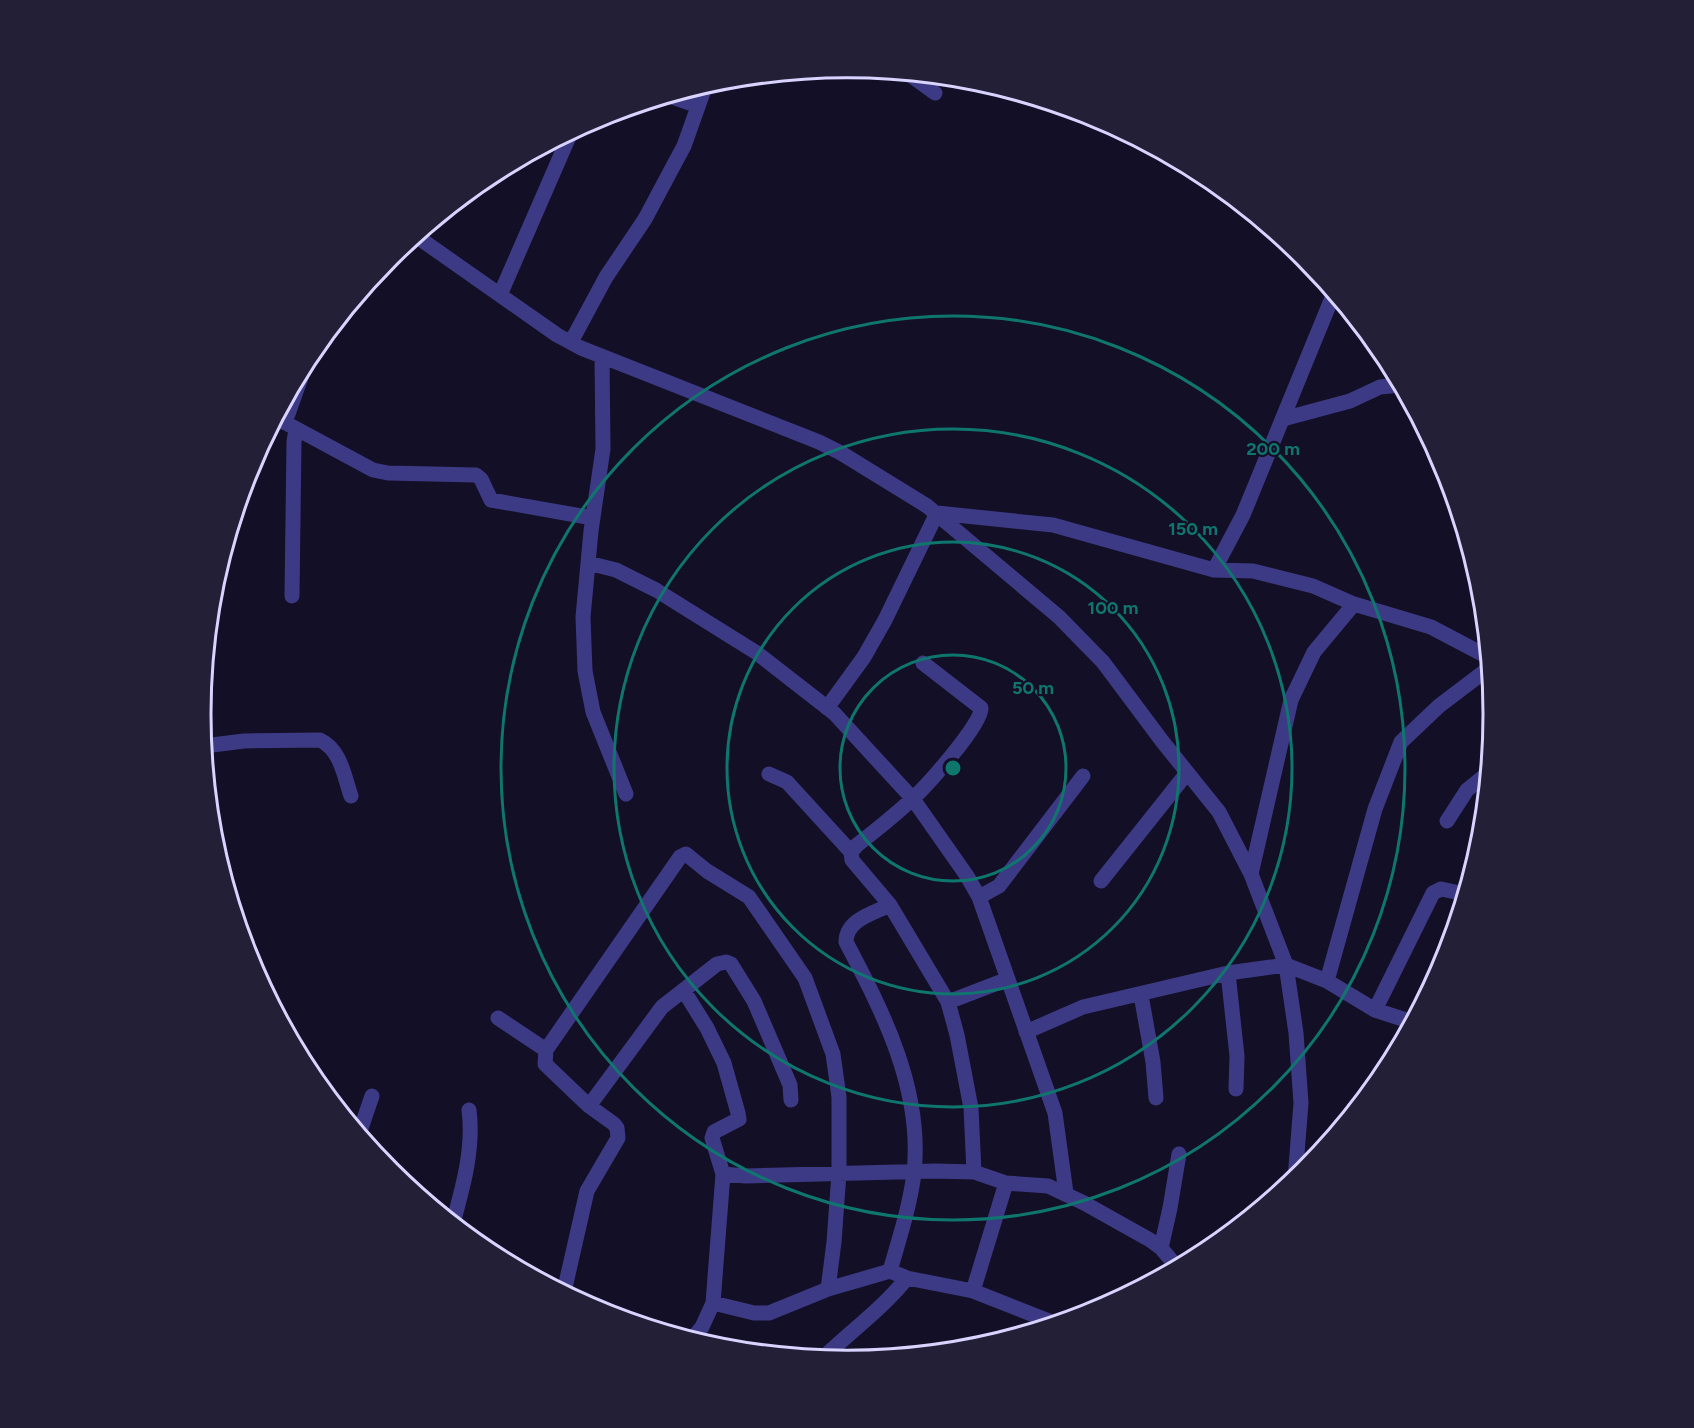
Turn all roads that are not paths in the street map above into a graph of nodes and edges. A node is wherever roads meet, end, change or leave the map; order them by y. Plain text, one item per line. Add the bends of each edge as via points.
1 (920, 82) edge
2 (935, 93) dead end
3 (702, 95) edge
4 (681, 100) edge
5 (698, 106) junction
6 (566, 144) edge
7 (423, 241) edge
8 (500, 295) junction
9 (1330, 302) edge
10 (571, 342) junction
11 (602, 357) junction
12 (1392, 386) edge
13 (1282, 419) junction
14 (282, 424) edge
15 (296, 429) junction
16 (937, 513) junction
17 (593, 518) junction
18 (588, 563) junction
19 (1214, 570) junction
20 (292, 596) dead end
21 (1354, 604) junction
22 (1480, 653) edge
23 (923, 663) dead end
24 (1482, 673) edge
25 (827, 708) junction
26 (212, 745) edge
27 (1187, 773) junction
28 (770, 774) dead end
29 (1083, 776) dead end
30 (1480, 780) edge
31 (626, 794) dead end
32 (351, 796) dead end
33 (913, 799) junction
34 (1447, 821) dead end
35 (851, 852) junction
36 (1251, 874) junction
37 (1101, 881) dead end
38 (1457, 892) edge
39 (979, 897) junction
40 (890, 905) junction
41 (1286, 965) junction
42 (1228, 973) junction
43 (1008, 979) junction
44 (1327, 981) junction
45 (684, 992) junction
46 (1141, 995) junction
47 (948, 1002) junction
48 (1375, 1010) junction
49 (498, 1018) dead end
50 (1404, 1020) edge
51 (1026, 1032) junction
52 (546, 1050) junction
53 (1236, 1089) dead end
54 (372, 1096) dead end
55 (1156, 1098) dead end
56 (791, 1100) dead end
57 (589, 1106) junction
58 (469, 1110) dead end
59 (360, 1122) edge
60 (1179, 1154) dead end
61 (1295, 1166) edge
62 (914, 1171) junction
63 (974, 1172) junction
64 (839, 1173) junction
65 (723, 1174) junction
66 (1006, 1183) junction
67 (1066, 1193) junction
68 (455, 1215) edge
69 (1161, 1248) junction
70 (1172, 1261) edge
71 (890, 1271) junction
72 (907, 1278) junction
73 (566, 1284) edge
74 (828, 1289) junction
75 (973, 1291) junction
76 (713, 1304) junction
77 (1043, 1319) edge
78 (698, 1332) edge
79 (831, 1350) edge

1 - 2 street
3 - 5 street
4 - 5 street
5 - 10 street via 684,146 645,219 606,277
6 - 8 street
7 - 8 street
8 - 10 street
9 - 13 street
10 - 11 street
11 - 16 street via 819,442
11 - 17 street via 603,449
12 - 13 street
13 - 19 street via 1243,515
14 - 15 street
15 - 17 street via 373,470 476,475 490,500
15 - 20 street
16 - 19 street via 1053,525
16 - 25 street via 885,620
16 - 27 street via 1089,647
17 - 18 street
18 - 25 street via 616,570 656,590 757,653
18 - 31 street via 583,617 587,687
19 - 21 street via 1253,571 1313,586
21 - 22 street via 1431,627
21 - 36 street via 1314,652 1292,700
23 - 33 street via 982,712
24 - 44 street via 1401,742 1375,809
25 - 33 street
26 - 32 street via 320,740 336,752
27 - 36 street via 1220,812
27 - 37 street
28 - 35 street via 787,782
29 - 39 street via 999,886
30 - 34 street via 1467,790
33 - 35 street
33 - 39 street
35 - 40 street via 852,860
36 - 41 street
38 - 48 street via 1442,889 1433,893
39 - 43 street
40 - 47 street
40 - 62 street via 850,925 846,942 872,990 905,1073 914,1127
41 - 42 street
41 - 44 street
41 - 61 street via 1301,1103
42 - 46 street
42 - 53 street via 1237,1056
43 - 47 street
43 - 51 street
44 - 48 street
45 - 56 street via 717,964 731,964 754,1001 790,1085
45 - 57 street via 662,1007
45 - 65 street via 724,1063 738,1113 739,1119 714,1132 712,1138
46 - 51 street via 1083,1007
46 - 55 street
47 - 63 street via 971,1108
48 - 50 street
49 - 52 street
51 - 67 street via 1055,1113
52 - 57 street via 545,1064
52 - 64 street via 680,857 686,854 749,897 805,978 833,1054 840,1097
54 - 59 street
57 - 73 street via 614,1124 619,1134 588,1191
58 - 68 street via 465,1178
60 - 69 street
62 - 63 street
62 - 64 street
62 - 71 street
63 - 66 street
64 - 65 street
64 - 74 street
65 - 76 street
66 - 67 street via 1048,1186
66 - 75 street
67 - 69 street
69 - 70 street
71 - 72 street
71 - 74 street
72 - 75 street
72 - 79 street via 892,1297
74 - 76 street via 769,1313
75 - 77 street
76 - 78 street

